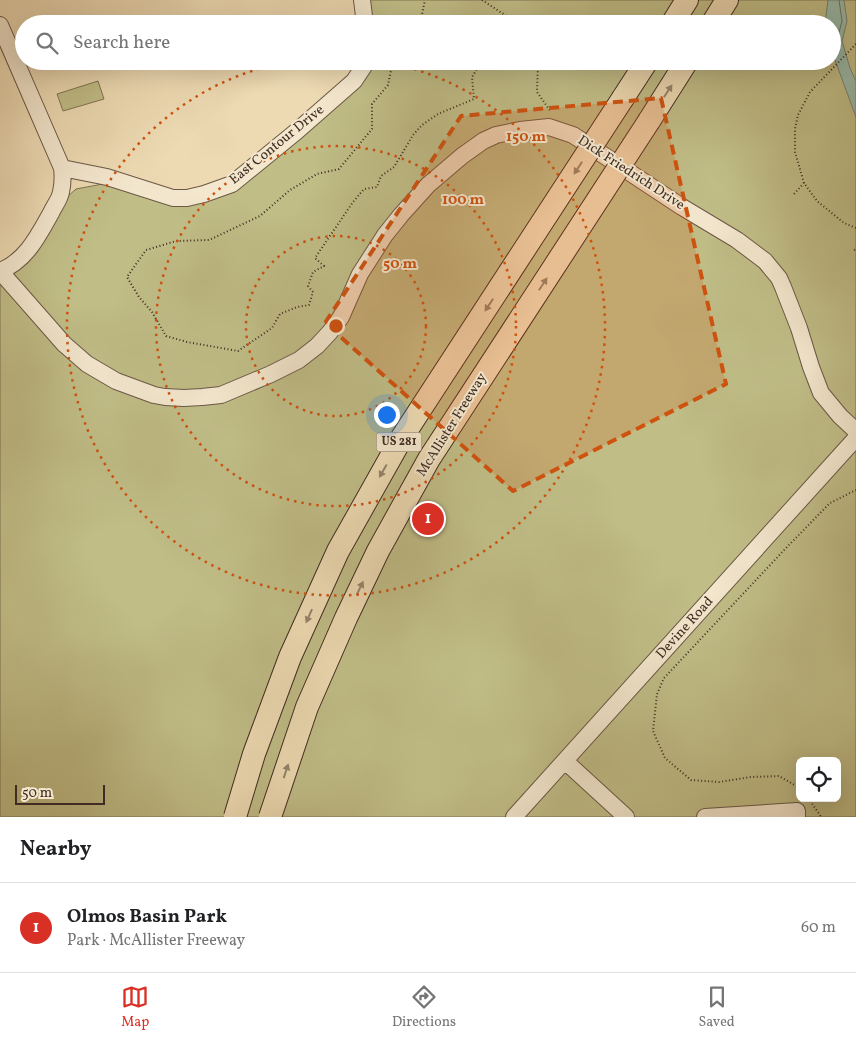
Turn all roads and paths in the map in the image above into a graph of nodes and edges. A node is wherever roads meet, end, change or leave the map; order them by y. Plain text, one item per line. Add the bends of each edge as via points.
1 (362, 0) edge
2 (425, 0) edge
3 (482, 0) edge
4 (687, 0) edge
5 (727, 0) edge
6 (364, 15) edge
7 (422, 15) edge
8 (503, 15) edge
9 (678, 15) edge
10 (718, 15) edge
11 (0, 25) edge
12 (856, 44) edge
13 (841, 59) edge
14 (15, 60) edge
15 (20, 70) edge
16 (361, 70) edge
17 (390, 70) edge
18 (476, 70) edge
19 (538, 70) edge
20 (641, 70) edge
21 (681, 70) edge
22 (831, 70) edge
23 (552, 114) dead end
24 (62, 168) junction
25 (804, 182) junction
26 (794, 194) dead end
27 (856, 228) edge
28 (0, 272) edge
29 (856, 431) edge
30 (856, 438) edge
31 (856, 490) edge
32 (565, 761) junction
33 (796, 786) edge
34 (811, 802) edge
35 (235, 817) edge
36 (270, 817) edge
37 (514, 817) edge
38 (626, 817) edge
39 (704, 817) edge
40 (797, 817) edge
41 (821, 817) edge

1 - 6 street
2 - 7 path
3 - 8 path
4 - 9 highway
5 - 10 highway
11 - 14 street
12 - 13 path
15 - 24 street
16 - 24 street, East Contour Drive via 354,81 232,184 204,194 173,198 107,177
17 - 18 path via 388,85 372,104 372,129 340,169 317,174 290,190 260,216 209,240 176,241 146,250 127,277 166,336 238,351 272,328 280,314 309,305 313,292 308,286 313,272 324,266 315,258 353,202 364,188 377,187 422,125 474,98 472,77
19 - 23 path via 537,92
20 -> 35 highway, US 281, bridge via 401,439 338,551 290,657 254,754
36 -> 21 highway, McAllister Freeway / US 281, bridge via 307,707 378,551 429,460
22 - 25 path via 810,92 798,115 795,152
24 - 28 street via 61,194 36,241 25,255
25 - 26 path
25 - 27 path via 817,201 844,223
28 - 29 street, Dick Friedrich Drive via 64,344 87,364 116,381 165,397 221,395 299,360 317,346 341,317 360,274 385,235 428,185 462,156 496,135 549,127 573,135 737,240 765,262 783,287 821,393
30 - 32 street, Devine Road
31 - 33 path via 830,503 787,547 664,678 657,694 653,731 665,758 691,780 719,782 778,776
32 - 37 street, Devine Road
32 - 38 street
34 - 41 path
39 - 40 street via 797,811

